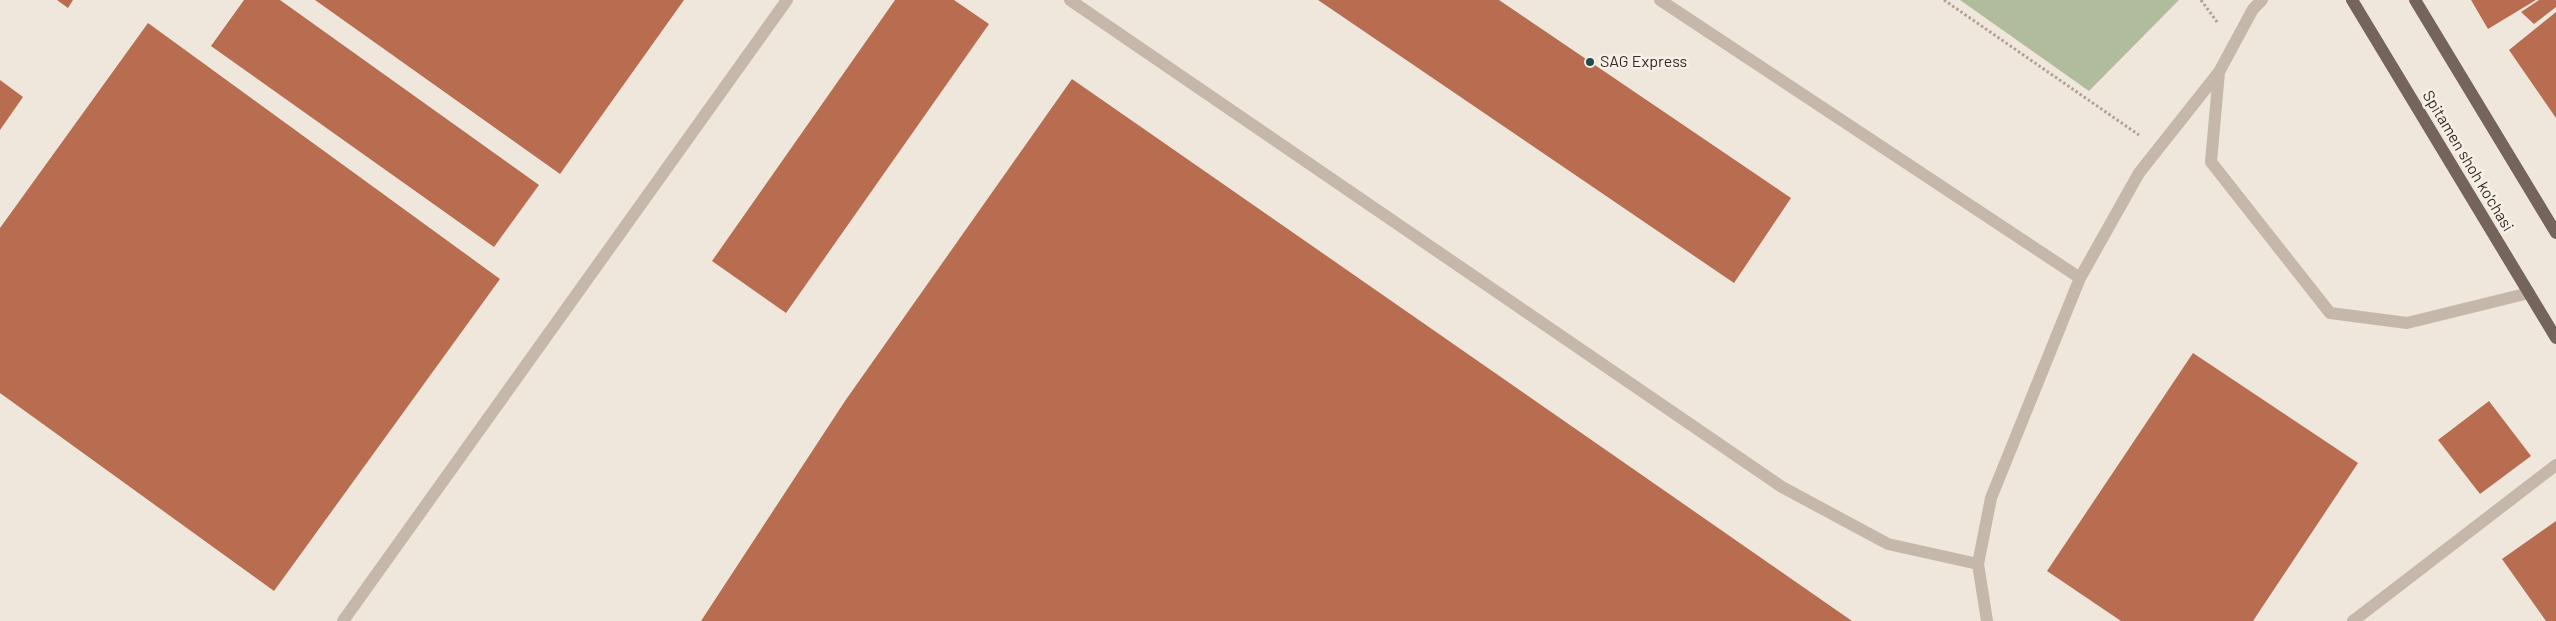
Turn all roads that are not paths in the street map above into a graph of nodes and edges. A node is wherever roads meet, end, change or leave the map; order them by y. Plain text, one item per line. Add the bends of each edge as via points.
1 (787, 0) edge
2 (1070, 0) edge
3 (1660, 0) edge
4 (2262, 0) edge
5 (2352, 0) edge
6 (2415, 0) edge
7 (2220, 72) junction
8 (2556, 233) edge
9 (2080, 278) junction
10 (2529, 293) junction
11 (2556, 338) edge
12 (2556, 465) edge
13 (1978, 564) junction
14 (343, 621) edge
15 (1987, 621) edge
16 (2353, 621) edge

1 - 14 lane
2 - 13 lane via 1782,486 1888,544
3 - 9 lane
4 - 7 lane via 2253,9
5 - 10 main road, Spitamen shoh ko'chasi
6 - 8 main road
7 - 9 lane via 2139,173
7 - 10 lane via 2211,162 2330,313 2406,323
9 - 13 lane via 1991,498
10 - 11 main road, Spitamen shoh ko'chasi
12 - 16 lane
13 - 15 lane

